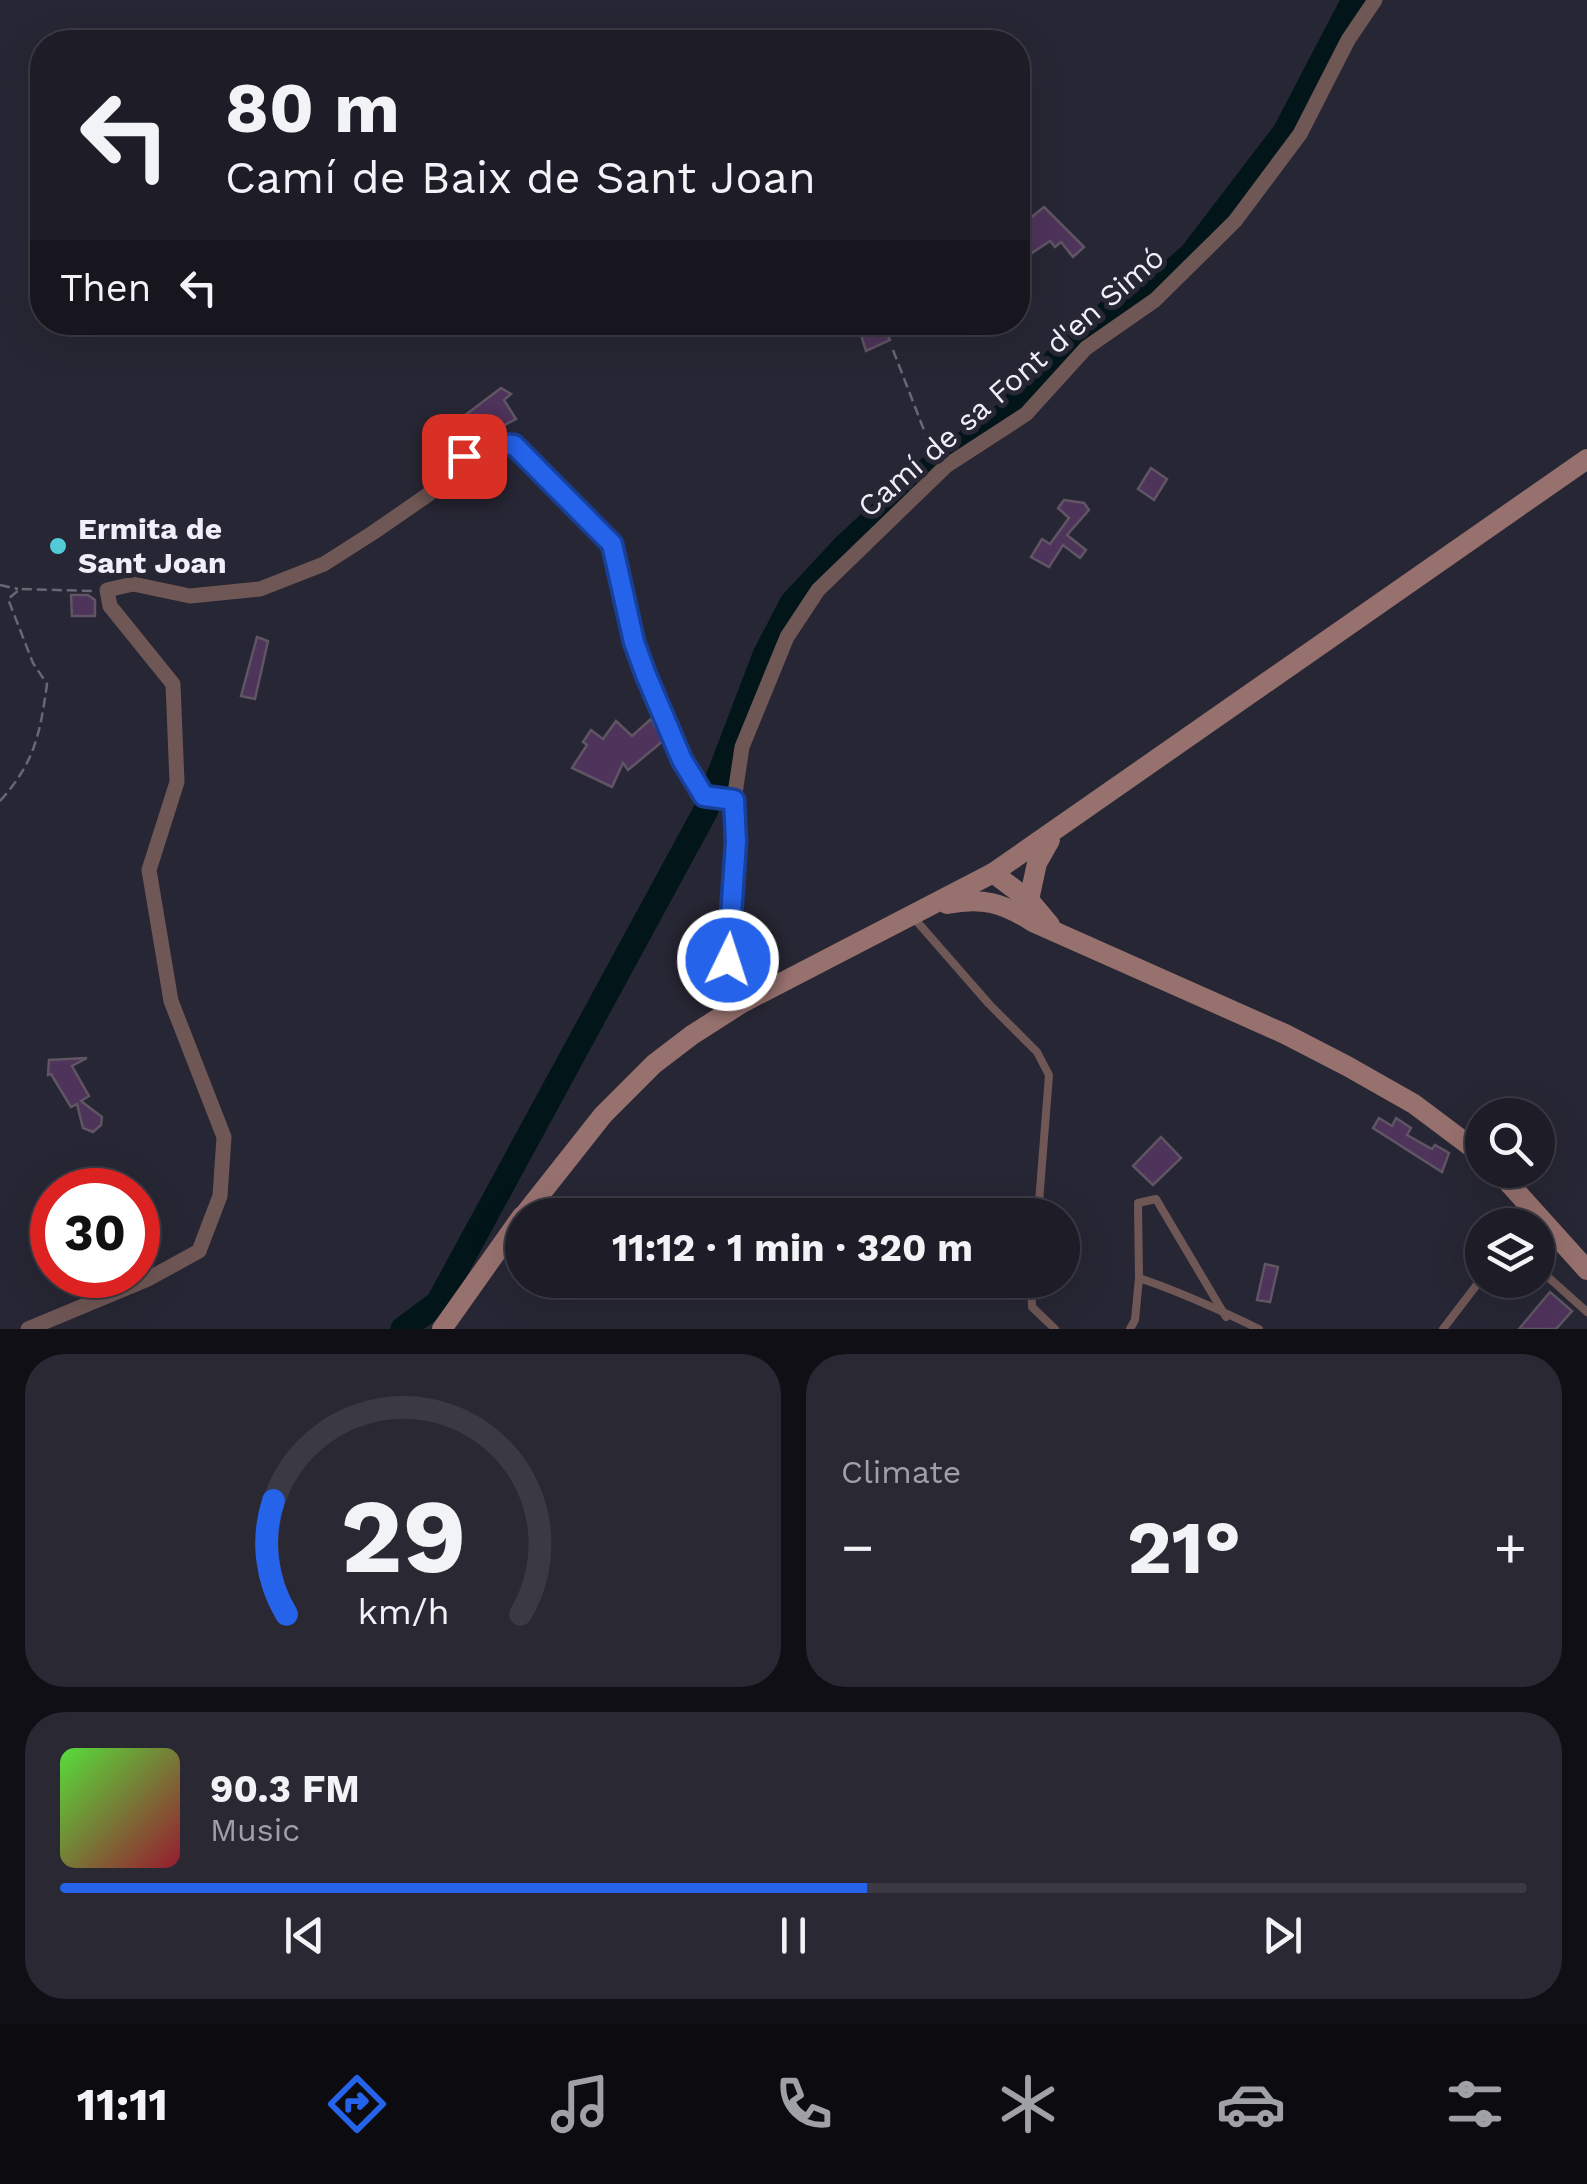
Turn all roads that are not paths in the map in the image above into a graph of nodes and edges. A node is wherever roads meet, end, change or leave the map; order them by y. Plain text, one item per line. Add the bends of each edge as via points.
1 (1376, 0) edge
2 (1587, 459) edge
3 (719, 798) junction
4 (1054, 834) junction
5 (992, 873) junction
6 (1020, 904) junction
7 (922, 912) junction
8 (742, 1004) junction
9 (1465, 1142) edge
10 (537, 1198) edge
11 (1039, 1198) edge
12 (505, 1241) edge
13 (1555, 1242) edge
14 (1587, 1270) edge
15 (1139, 1278) junction
16 (1555, 1283) edge
17 (1031, 1298) edge
18 (1467, 1298) edge
19 (1587, 1312) edge
20 (1226, 1317) junction
21 (28, 1329) edge
22 (442, 1329) edge
23 (1055, 1329) edge
24 (1130, 1329) edge
25 (1260, 1329) edge
26 (1443, 1329) edge

1 - 3 street, Camí de sa Font d'en Simó via 1300,134 1235,221 1156,300 1086,348 1026,414 946,466 818,590 787,637
2 - 4 main road
3 - 8 street, Camí de sa Font d'en Simó via 736,842 728,960
3 - 21 street via 682,760 646,675 612,544 514,445 482,443 428,494 374,532 324,564 260,589 190,596 133,584 107,590 110,606 173,684 177,782 150,870 171,1001 224,1137 220,1196 199,1251
4 - 5 main road
4 - 6 main road
5 - 6 main road
5 - 7 main road
6 - 7 main road via 969,899
6 - 9 main road via 1055,930 1347,1066
7 - 8 main road
7 - 11 lane via 1049,1075
8 - 10 main road via 692,1035 627,1090
12 - 22 main road
13 - 14 main road
15 - 20 lane via 1191,1295
15 - 20 lane via 1138,1203 1156,1199
15 - 24 lane
16 - 19 lane
17 - 23 lane
18 - 26 lane
20 - 25 lane

